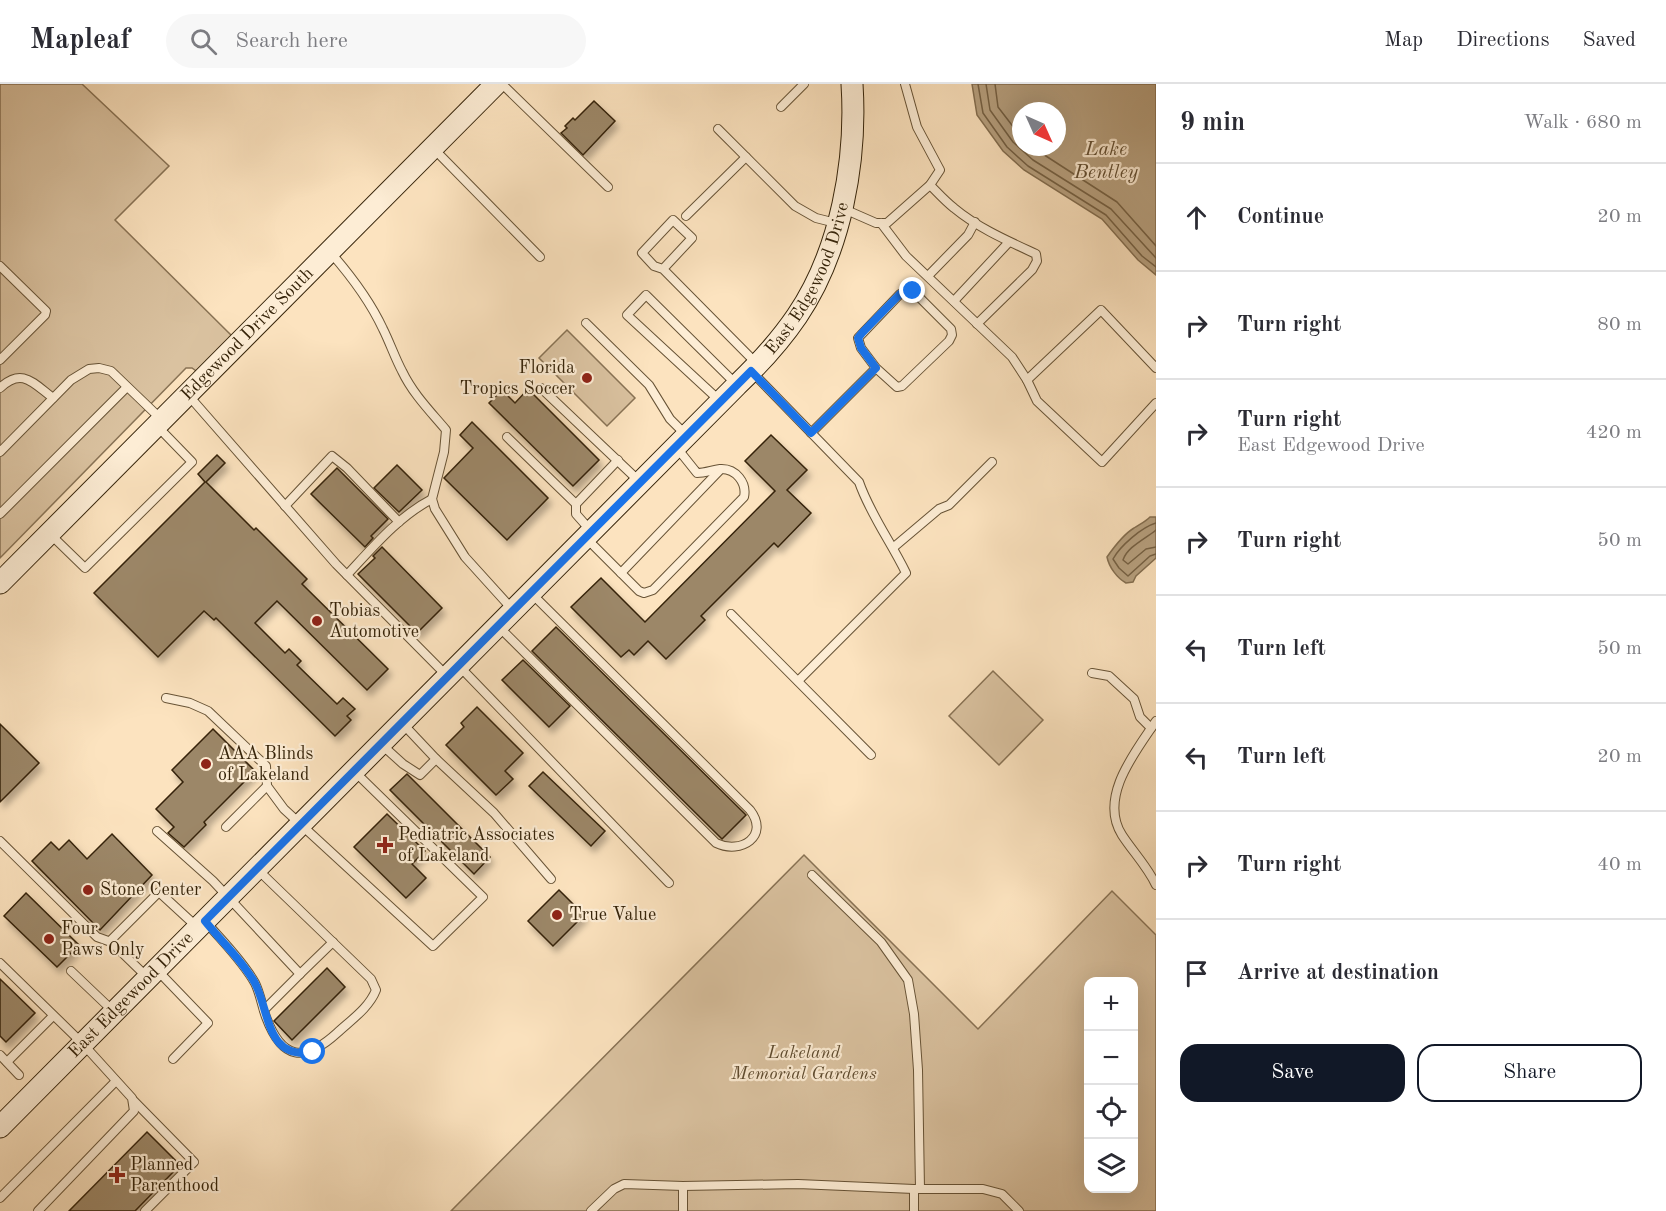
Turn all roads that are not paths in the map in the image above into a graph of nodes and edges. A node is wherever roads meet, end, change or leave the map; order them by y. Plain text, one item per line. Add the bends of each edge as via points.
1 (496, 84) edge
2 (502, 84) edge
3 (804, 84) edge
4 (852, 84) edge
5 (905, 84) edge
6 (781, 107) dead end
7 (717, 129) dead end
8 (433, 148) junction
9 (746, 157) junction
10 (930, 185) junction
11 (608, 187) dead end
12 (686, 216) dead end
13 (840, 216) junction
14 (975, 222) junction
15 (881, 223) junction
16 (1009, 242) junction
17 (330, 252) junction
18 (540, 257) dead end
19 (0, 266) edge
20 (663, 269) junction
21 (928, 276) junction
22 (954, 301) junction
23 (586, 323) dead end
24 (977, 324) junction
25 (0, 360) edge
26 (876, 368) junction
27 (1156, 368) edge
28 (749, 374) junction
29 (1027, 380) junction
30 (127, 387) junction
31 (0, 388) edge
32 (541, 388) dead end
33 (188, 395) junction
34 (53, 398) junction
35 (721, 402) junction
36 (1156, 403) edge
37 (159, 423) junction
38 (811, 433) junction
39 (507, 437) dead end
40 (681, 442) junction
41 (0, 452) edge
42 (618, 460) junction
43 (992, 462) dead end
44 (721, 469) junction
45 (640, 483) junction
46 (432, 499) junction
47 (576, 504) junction
48 (285, 506) junction
49 (0, 514) edge
50 (399, 522) junction
51 (50, 533) junction
52 (589, 535) junction
53 (894, 547) junction
54 (621, 573) junction
55 (347, 574) junction
56 (0, 583) edge
57 (531, 593) junction
58 (513, 611) junction
59 (730, 614) dead end
60 (498, 626) junction
61 (453, 671) junction
62 (1092, 673) dead end
63 (798, 681) junction
64 (166, 698) dead end
65 (402, 723) junction
66 (1154, 724) edge
67 (381, 744) junction
68 (871, 755) dead end
69 (436, 759) junction
70 (354, 771) junction
71 (267, 786) junction
72 (300, 825) junction
73 (226, 827) dead end
74 (157, 831) dead end
75 (0, 841) edge
76 (257, 868) junction
77 (1153, 872) edge
78 (812, 875) dead end
79 (551, 879) dead end
80 (669, 883) dead end
81 (1156, 885) edge
82 (228, 898) junction
83 (201, 924) junction
84 (111, 942) junction
85 (333, 942) junction
86 (0, 963) edge
87 (71, 971) dead end
88 (152, 974) junction
89 (300, 974) junction
90 (264, 1010) junction
91 (114, 1012) junction
92 (54, 1016) junction
93 (83, 1044) junction
94 (0, 1055) edge
95 (173, 1059) dead end
96 (7, 1062) junction
97 (19, 1075) dead end
98 (116, 1081) junction
99 (132, 1098) junction
100 (0, 1127) edge
101 (683, 1186) junction
102 (917, 1189) junction
103 (0, 1198) edge
104 (38, 1211) edge
105 (145, 1211) edge
106 (591, 1211) edge
107 (682, 1211) edge
108 (914, 1211) edge
109 (1019, 1211) edge

1 - 8 main road, Edgewood Drive South
2 - 11 lane
3 - 6 lane
4 - 13 main road, East Edgewood Drive via 852,157
5 - 10 lane via 917,126 940,170
7 - 9 lane
8 - 17 main road, Edgewood Drive South
8 - 18 lane
9 - 12 lane
9 - 13 lane via 795,206 816,218
10 - 14 lane
10 - 15 lane via 887,223
13 - 15 lane
13 - 28 main road, East Edgewood Drive via 816,280 798,314
14 - 16 lane
14 - 21 lane via 968,235
15 - 21 lane via 906,256
16 - 22 lane
16 - 24 lane via 1036,254 1036,261 1032,270
17 - 33 main road, Edgewood Drive South
17 - 46 lane via 355,280 420,401 446,430
19 - 25 lane via 46,311
20 - 20 lane via 692,238 673,220 642,253 654,266
20 - 28 lane
21 - 22 lane
22 - 24 lane
23 - 40 lane via 649,386
24 - 29 lane via 1012,357
26 - 26 lane via 897,387 902,386 952,336 951,329 913,291 900,294 858,338
26 - 38 lane
27 - 29 lane via 1101,310
28 - 35 main road, East Edgewood Drive
28 - 35 lane via 646,295 627,315
28 - 38 lane
29 - 36 lane via 1037,401 1102,462
30 - 34 lane via 111,371 89,369
30 - 37 lane
30 - 49 lane
31 - 34 lane via 15,377 26,378
32 - 42 lane
33 - 37 main road, Edgewood Drive South
33 - 48 lane
34 - 41 lane
35 - 40 main road, East Edgewood Drive
37 - 51 main road, Edgewood Drive South
37 - 51 lane via 192,462 85,568
38 - 53 lane via 859,482 866,502
39 - 47 lane
40 - 44 lane via 697,473
40 - 45 main road, East Edgewood Drive
42 - 45 lane
42 - 47 lane
43 - 53 lane via 949,505
44 - 54 lane
44 - 54 lane via 742,479 746,490 735,507 653,590 639,591
45 - 52 main road, East Edgewood Drive
46 - 50 lane
46 - 58 lane via 465,557
47 - 52 lane via 576,514
48 - 50 lane via 332,456
48 - 55 lane
50 - 55 lane
51 - 56 main road, Edgewood Drive South
52 - 54 lane
52 - 57 main road, East Edgewood Drive
53 - 63 lane via 906,573
55 - 61 lane
57 - 58 main road, East Edgewood Drive
57 - 60 lane via 750,810 757,824 749,842 737,848 716,843
58 - 60 main road, East Edgewood Drive
59 - 63 lane
60 - 61 main road, East Edgewood Drive
61 - 65 main road, East Edgewood Drive
61 - 80 lane
62 - 66 lane via 1109,676 1134,699 1140,717
63 - 68 lane
64 - 71 lane via 208,711 266,766
65 - 67 main road, East Edgewood Drive
65 - 69 lane
66 - 77 lane via 1123,775 1114,798 1114,819 1121,834
67 - 69 lane via 420,775
67 - 70 main road, East Edgewood Drive
69 - 79 lane via 494,813
70 - 72 main road, East Edgewood Drive
70 - 72 lane via 483,897 433,945
71 - 72 lane
71 - 73 lane
72 - 76 main road, East Edgewood Drive
74 - 82 lane
75 - 84 lane via 97,937
76 - 82 main road, East Edgewood Drive
76 - 85 lane
77 - 81 lane
78 - 102 lane via 880,942 908,980 917,1059
82 - 83 main road, East Edgewood Drive
82 - 89 lane
83 - 84 lane via 159,892
83 - 88 main road, East Edgewood Drive
83 - 90 lane via 242,964 255,984
84 - 88 lane
85 - 89 lane
85 - 90 lane via 371,979 376,990 372,1001 326,1043 313,1052 301,1054 282,1045
86 - 92 lane
87 - 91 lane
88 - 91 main road, East Edgewood Drive
88 - 95 lane via 208,1023
89 - 90 lane
91 - 93 main road, East Edgewood Drive
92 - 93 lane
92 - 96 lane
93 - 98 lane
93 - 100 main road, East Edgewood Drive
94 - 96 lane
96 - 97 lane
98 - 99 lane
98 - 103 lane
99 - 104 lane via 134,1111
99 - 105 lane via 194,1162
101 - 102 lane via 798,1184
101 - 106 lane via 624,1184
101 - 107 lane
102 - 108 lane
102 - 109 lane via 993,1190

